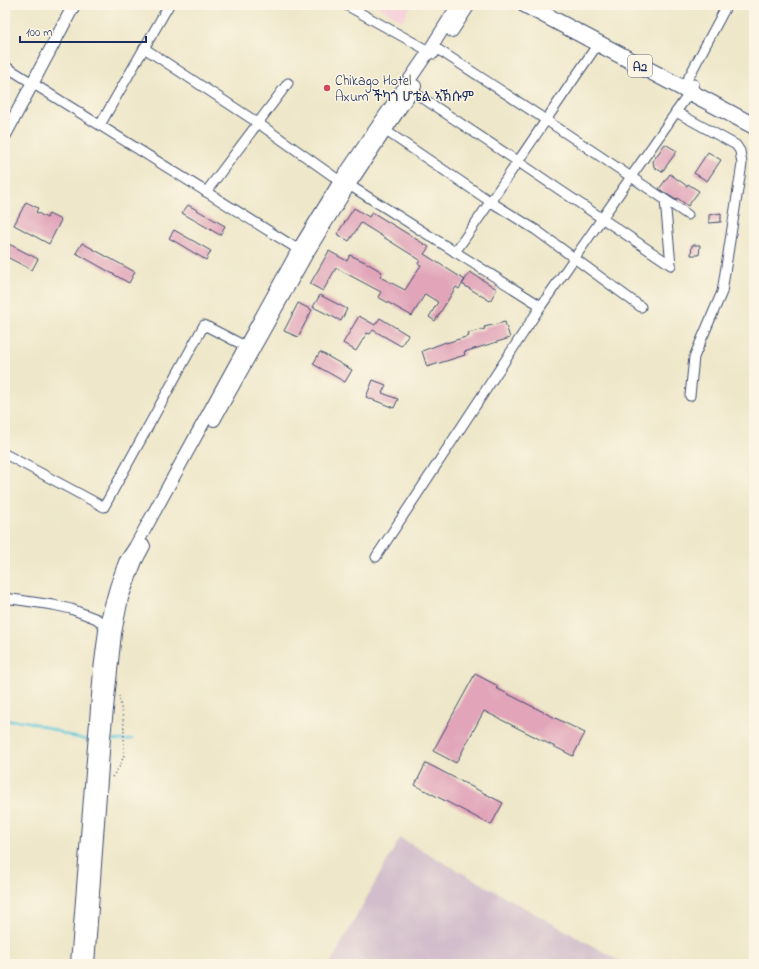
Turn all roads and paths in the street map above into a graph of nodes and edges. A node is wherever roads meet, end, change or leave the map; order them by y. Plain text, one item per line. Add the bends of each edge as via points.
1 (74, 5) edge
2 (169, 5) edge
3 (346, 5) edge
4 (458, 5) edge
5 (469, 5) edge
6 (526, 5) edge
7 (545, 5) edge
8 (727, 5) edge
9 (598, 44) junction
10 (144, 48) junction
11 (434, 52) junction
12 (5, 66) edge
13 (33, 83) junction
14 (288, 83) dead end
15 (689, 86) junction
16 (412, 91) junction
17 (676, 112) junction
18 (754, 115) edge
19 (546, 120) junction
20 (258, 123) junction
21 (100, 125) junction
22 (754, 126) edge
23 (386, 131) junction
24 (5, 135) edge
25 (518, 161) junction
26 (630, 178) junction
27 (345, 183) junction
28 (206, 192) junction
29 (665, 200) junction
30 (491, 202) junction
31 (688, 216) dead end
32 (602, 219) junction
33 (302, 252) junction
34 (455, 252) junction
35 (574, 258) junction
36 (542, 306) junction
37 (641, 306) dead end
38 (245, 346) junction
39 (690, 396) dead end
40 (5, 454) edge
41 (376, 557) dead end
42 (5, 598) edge
43 (110, 631) junction
44 (78, 964) edge
45 (88, 964) edge

1 - 13 street
2 - 10 street
3 - 11 street
4 - 11 street
5 - 11 street
6 - 9 highway, A2
7 - 15 highway, A2
8 - 15 street
9 - 15 highway, A2
9 - 19 street
10 - 20 street
10 - 21 street
11 - 16 street
11 - 19 street
11 - 27 street
12 - 13 street
13 - 21 street
13 - 24 street
14 - 20 street
15 - 17 street
15 - 18 highway, A2
15 - 22 highway, A2
16 - 23 street
16 - 25 street
17 - 26 street
17 - 39 street via 736,145 740,151 742,164 722,292 694,357
19 - 25 street
19 - 26 street
20 - 27 street
20 - 28 street
21 - 28 street
23 - 27 street
23 - 30 street
25 - 30 street
25 - 32 street
26 - 29 street
26 - 32 street
27 - 33 street
27 - 34 street
28 - 33 street
29 - 31 street
29 - 32 street via 671,265
30 - 34 street
30 - 35 street
32 - 35 street
33 - 38 street
33 - 43 street via 142,549
34 - 36 street
35 - 36 street
35 - 37 street
36 - 41 street
38 - 40 street via 204,325 104,507
38 - 43 street via 125,562 110,607
42 - 43 street via 71,609 97,619
43 - 44 street via 100,670
43 - 45 street

